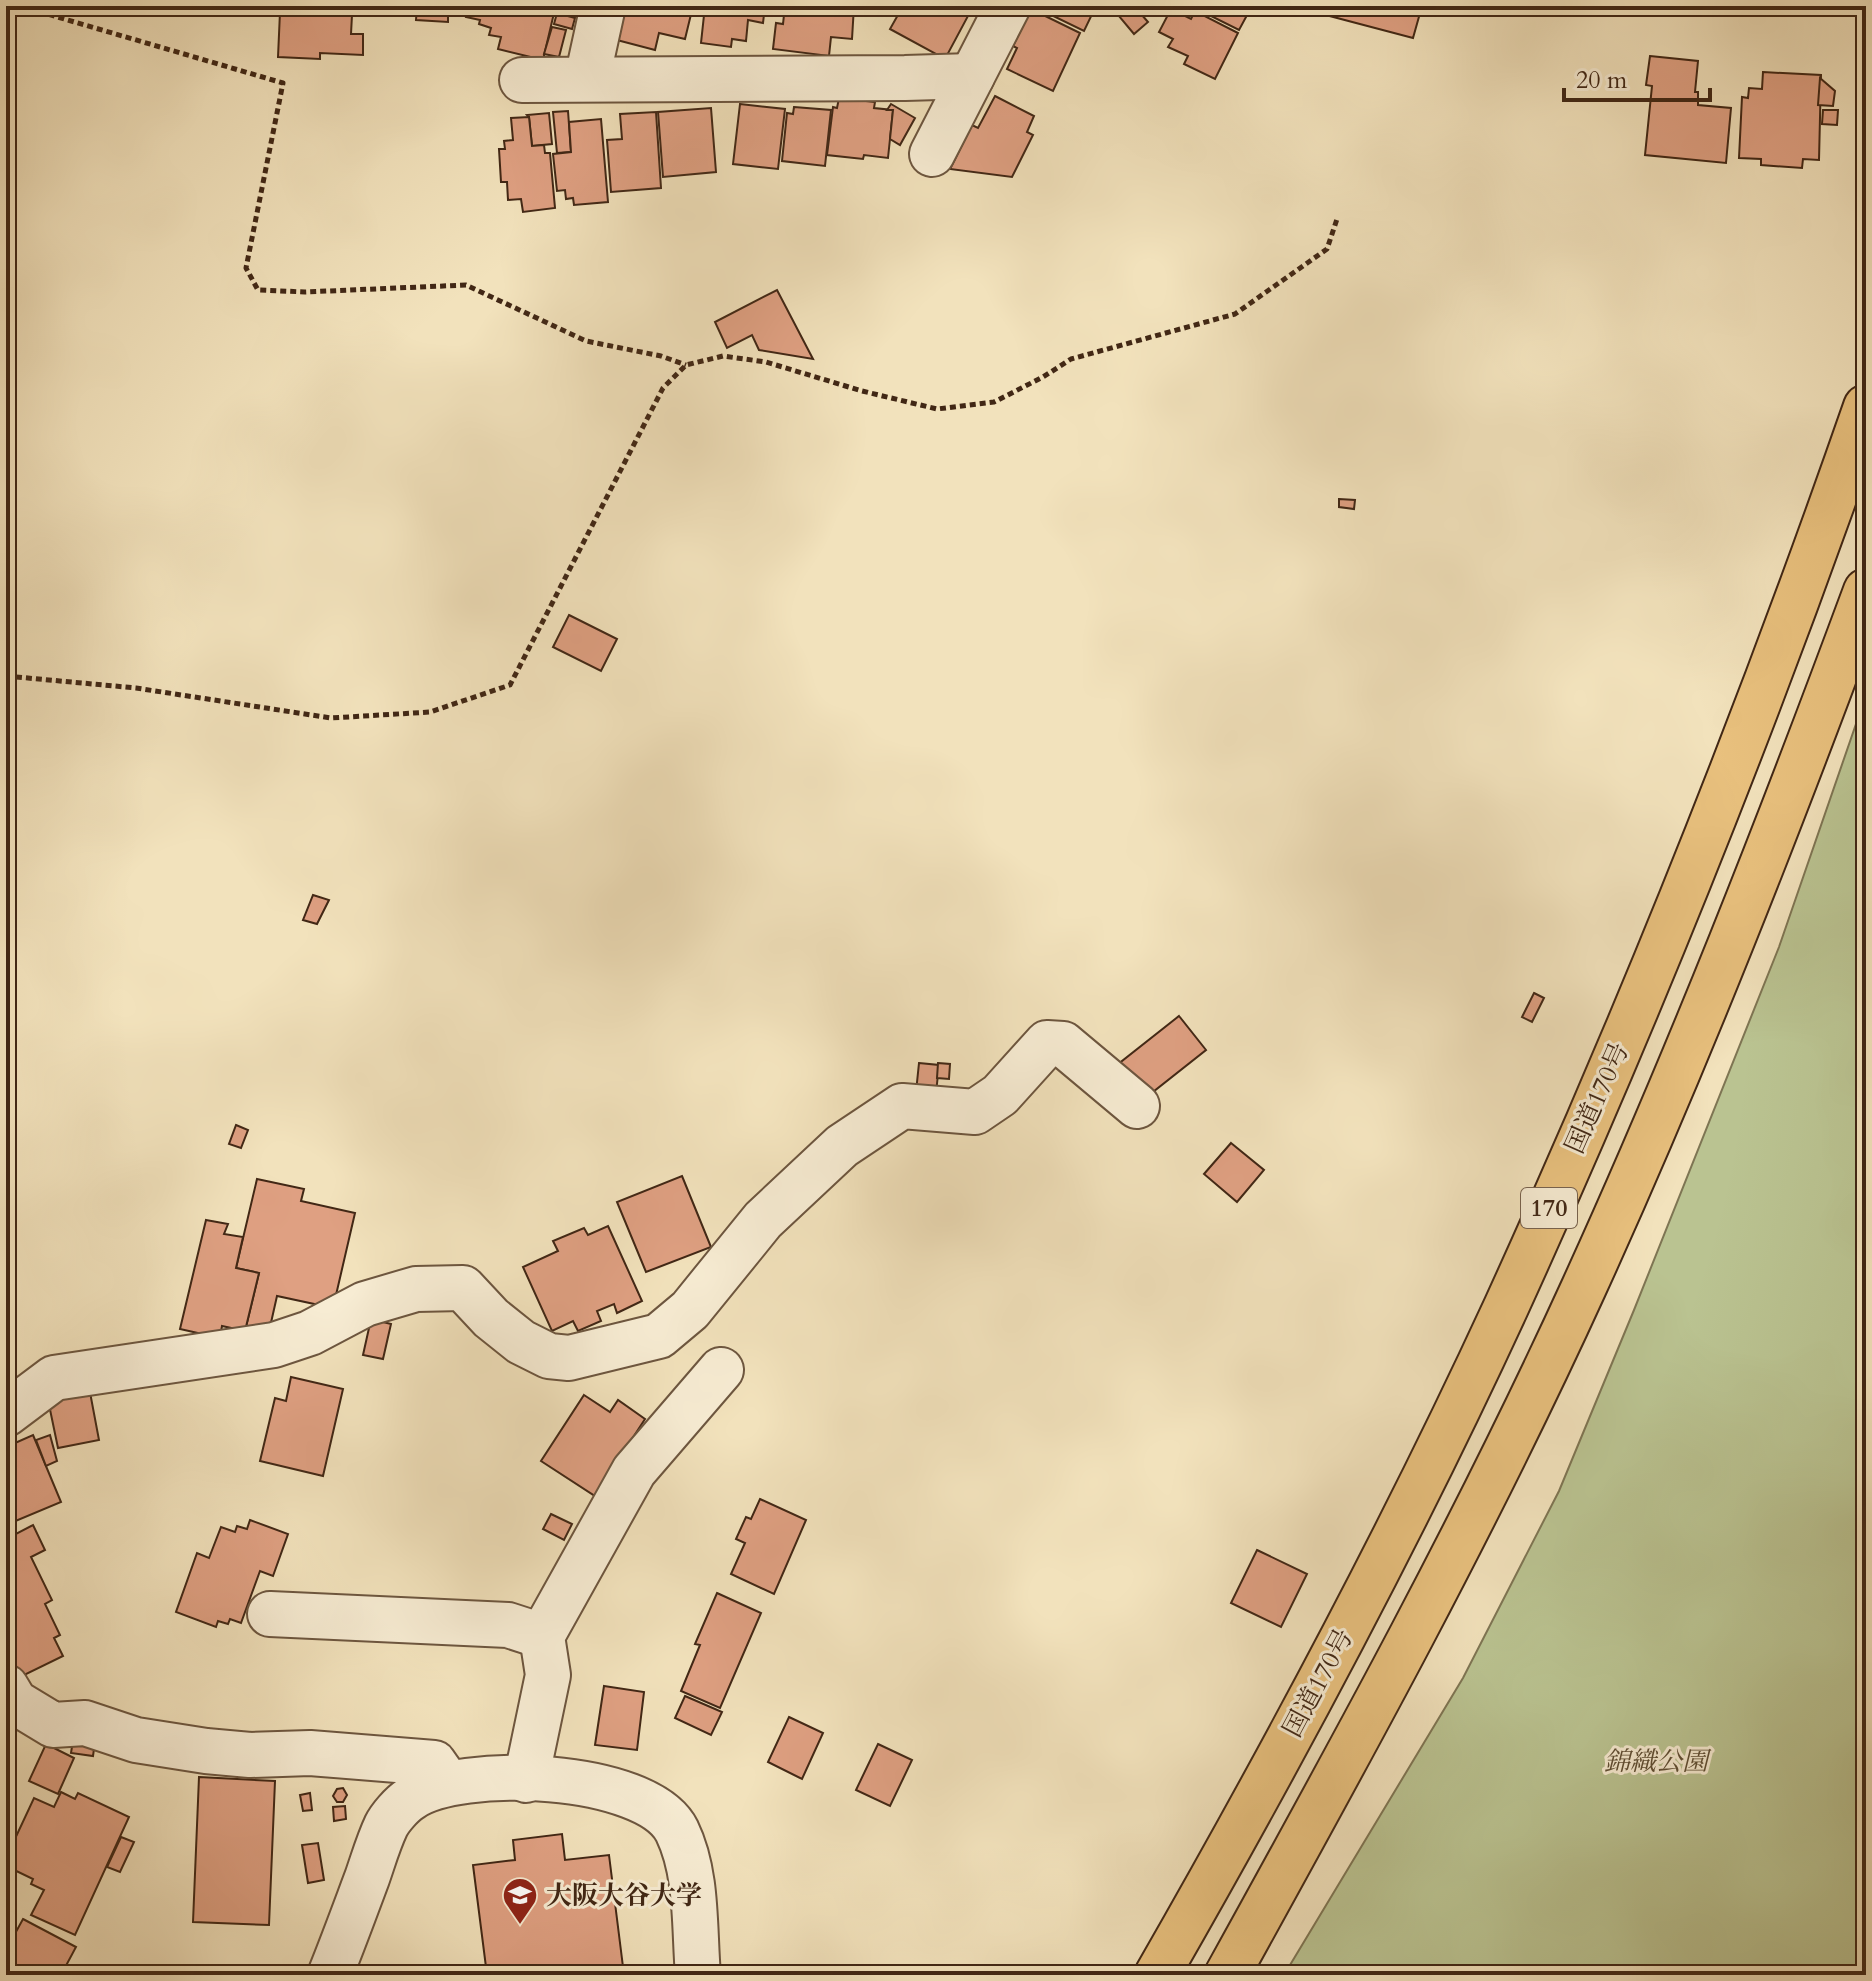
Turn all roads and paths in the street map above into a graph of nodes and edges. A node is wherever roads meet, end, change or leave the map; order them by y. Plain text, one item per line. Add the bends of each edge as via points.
1 (20, 6) edge
2 (603, 6) edge
3 (1008, 6) edge
4 (972, 76) junction
5 (587, 79) junction
6 (522, 80) dead end
7 (932, 154) dead end
8 (1337, 219) dead end
9 (686, 365) junction
10 (1866, 407) edge
11 (1866, 591) edge
12 (6, 676) edge
13 (1137, 1106) dead end
14 (721, 1370) dead end
15 (6, 1414) edge
16 (270, 1614) dead end
17 (542, 1636) junction
18 (6, 1687) edge
19 (526, 1780) junction
20 (448, 1783) junction
21 (330, 1975) edge
22 (698, 1975) edge
23 (1157, 1975) edge
24 (1227, 1975) edge

1 - 9 path via 283,83 246,268 258,290 466,285 586,341
2 - 5 street
3 - 4 street
4 - 5 street
4 - 7 street
5 - 6 street
8 - 9 path via 1327,249 1235,314 1071,359 994,402 937,409 766,362 723,356
9 - 12 path via 663,388 510,685 430,712 331,718 136,688
10 - 23 highway, 国道170号 / 170 via 1779,651 1663,946 1505,1308 1317,1687
11 - 24 highway, 170 via 1780,822 1583,1289 1448,1565
13 - 15 street via 1063,1044 1047,1043 1000,1095 975,1112 902,1106 842,1146 763,1220 690,1310 659,1336 569,1358 549,1356 521,1342 463,1288 416,1289 365,1304 274,1345 54,1378
14 - 17 street via 634,1471
16 - 17 street via 508,1625
17 - 19 street via 548,1675
18 - 20 street via 15,1702 53,1725 85,1723 136,1740 206,1751 434,1763
19 - 20 street
19 - 22 street via 619,1791 653,1806 676,1828 689,1864
20 - 21 street via 408,1799 387,1824

